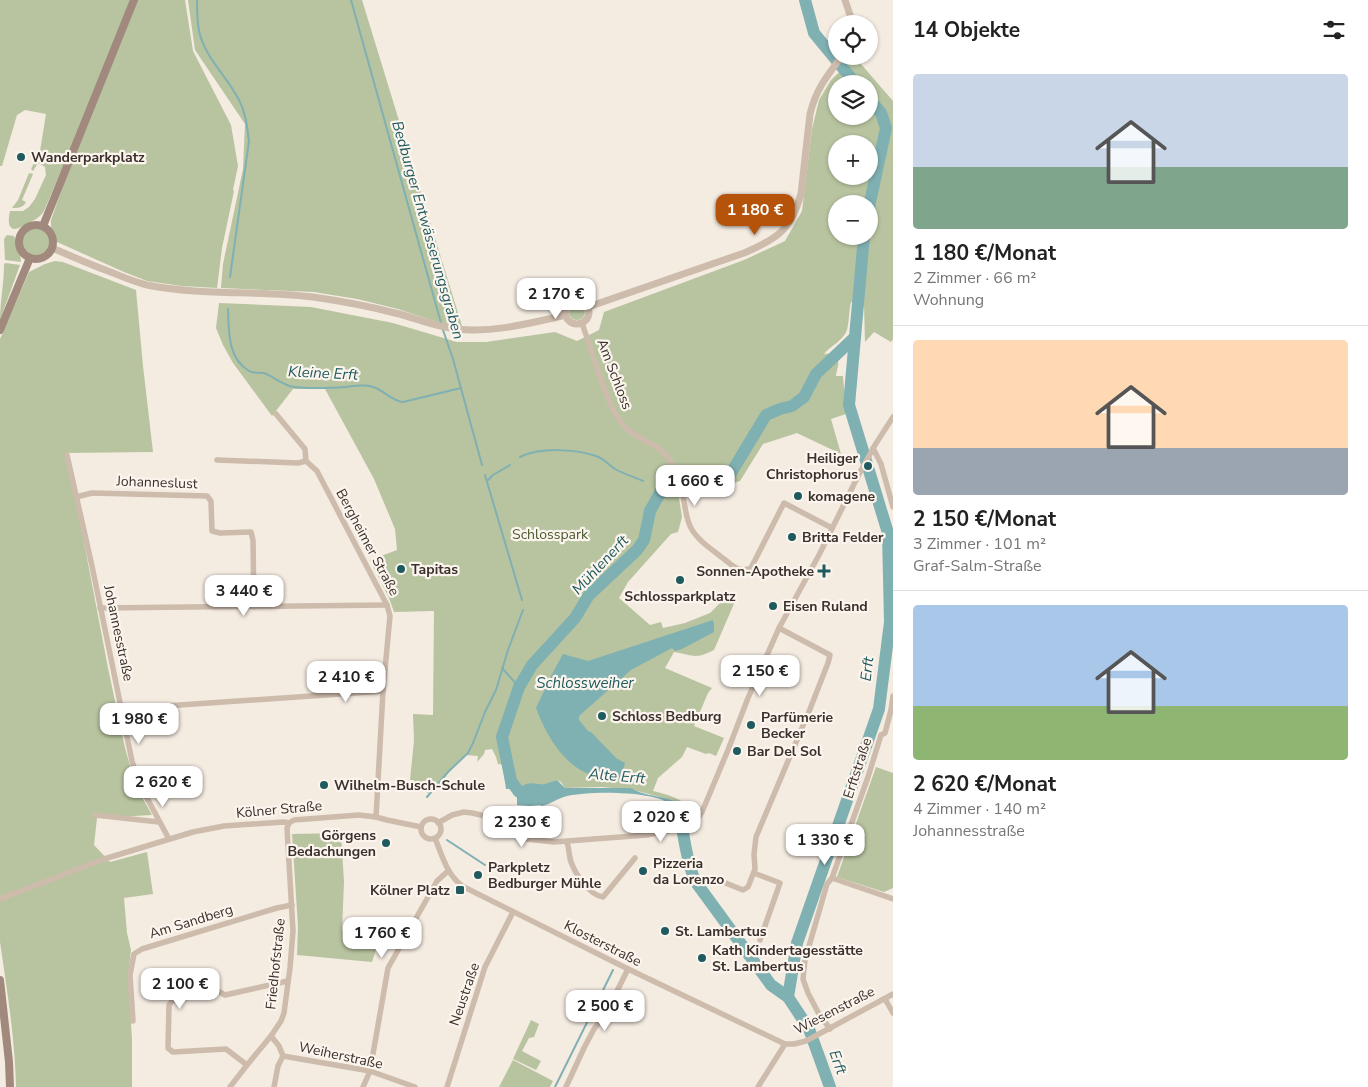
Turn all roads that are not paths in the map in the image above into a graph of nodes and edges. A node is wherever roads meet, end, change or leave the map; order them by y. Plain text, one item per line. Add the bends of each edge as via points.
1 (134, 0) edge
2 (845, 0) edge
3 (850, 15) edge
4 (835, 65) edge
5 (42, 226) junction
6 (52, 248) junction
7 (30, 258) junction
8 (588, 308) junction
9 (566, 315) junction
10 (582, 323) junction
11 (0, 330) edge
12 (276, 414) dead end
13 (893, 418) edge
14 (872, 449) junction
15 (67, 455) dead end
16 (217, 460) dead end
17 (306, 461) junction
18 (76, 497) junction
19 (893, 507) edge
20 (832, 528) junction
21 (387, 605) junction
22 (254, 607) junction
23 (100, 608) junction
24 (779, 628) junction
25 (383, 690) junction
26 (893, 696) edge
27 (122, 709) junction
28 (95, 815) dead end
29 (376, 817) junction
30 (159, 822) junction
31 (289, 823) junction
32 (438, 823) junction
33 (421, 827) junction
34 (435, 838) junction
35 (169, 840) junction
36 (567, 842) junction
37 (635, 858) dead end
38 (448, 870) junction
39 (754, 873) junction
40 (832, 878) junction
41 (723, 882) dead end
42 (2, 898) edge
43 (893, 898) edge
44 (292, 905) junction
45 (513, 912) junction
46 (760, 940) dead end
47 (628, 969) junction
48 (0, 980) edge
49 (288, 981) junction
50 (1, 993) edge
51 (893, 994) edge
52 (885, 999) junction
53 (893, 1013) edge
54 (133, 1021) dead end
55 (830, 1029) junction
56 (271, 1036) junction
57 (785, 1044) junction
58 (283, 1056) junction
59 (247, 1065) junction
60 (370, 1071) junction
61 (762, 1086) edge
62 (10, 1087) edge
63 (230, 1087) edge
64 (274, 1087) edge
65 (363, 1087) edge
66 (415, 1087) edge
67 (446, 1087) edge
68 (566, 1087) edge

1 - 5 main road
2 - 3 street
4 - 8 street via 813,101 797,206 780,233 744,253
5 - 6 main road via 53,237
5 - 7 main road via 26,228 20,238 22,250
6 - 7 main road via 42,258
6 - 9 street via 146,285 180,290 313,297 458,329 517,326
7 - 11 main road
8 - 9 street via 583,301 575,300 567,305
8 - 10 street via 588,316
9 - 10 street via 574,323
10 - 20 street, Am Schloss via 618,418 628,430 666,454 682,491 690,527 709,547 736,569 751,568 784,503
12 - 17 street, Bergheimer Straße via 305,449
13 - 14 street
14 - 19 street
14 - 20 street
15 - 18 street, Johannesstraße
16 - 17 street
17 - 21 street, Bergheimer Straße via 317,471
18 - 22 street, Johanneslust via 92,493 207,496 212,502 212,531 251,532
18 - 23 street, Johannesstraße
20 - 24 street
21 - 22 street
21 - 25 street, Bergheimer Straße via 390,616
22 - 23 street
23 - 27 street, Johannesstraße
24 - 36 street via 696,821 672,830
24 - 39 street via 830,655 756,837
25 - 27 street
25 - 29 street, Bergheimer Straße
26 - 40 street, Erftstraße via 885,733 881,735
27 - 30 street, Johannesstraße via 132,761
28 - 30 street
29 - 31 street, Kölner Straße via 359,815
29 - 33 street, Kölner Straße
30 - 35 street, Johannesstraße
31 - 35 street, Kölner Straße via 224,826
31 - 44 street, Friedhofstraße
32 - 33 street via 430,819
32 - 34 street via 441,828
32 - 36 street via 452,814 472,813 492,819 508,832 526,839
33 - 34 street via 426,838
34 - 38 street, Klosterstraße
35 - 42 street, Kölner Straße via 104,859
36 - 37 street via 576,871 600,897
38 - 45 street, Klosterstraße via 462,886
38 - 60 street via 437,881 388,968
39 - 41 street via 748,887 743,890
39 - 46 street via 780,883
40 - 43 street
40 - 55 street, Erftstraße via 827,884 805,960 803,979 819,1014
44 - 49 street, Friedhofstraße
44 - 54 street, Am Sandberg via 134,954 130,975
45 - 47 street, Klosterstraße
45 - 67 street, Neustraße via 485,968
47 - 57 street, Klosterstraße
47 - 68 street
48 - 50 main road
49 - 56 street, Friedhofstraße via 284,1013
49 - 59 street via 226,995 216,990 172,1001 169,1005 168,1048 172,1052 226,1049
50 - 62 main road
51 - 52 street, Wiesenstraße
52 - 53 street
52 - 55 street, Wiesenstraße
55 - 57 street, Wiesenstraße via 806,1041
56 - 58 street, Weiherstraße
56 - 59 street, Friedhofstraße
57 - 61 street
58 - 60 street, Weiherstraße
58 - 64 street
59 - 63 street, Friedhofstraße
60 - 65 street
60 - 66 street, Weiherstraße

